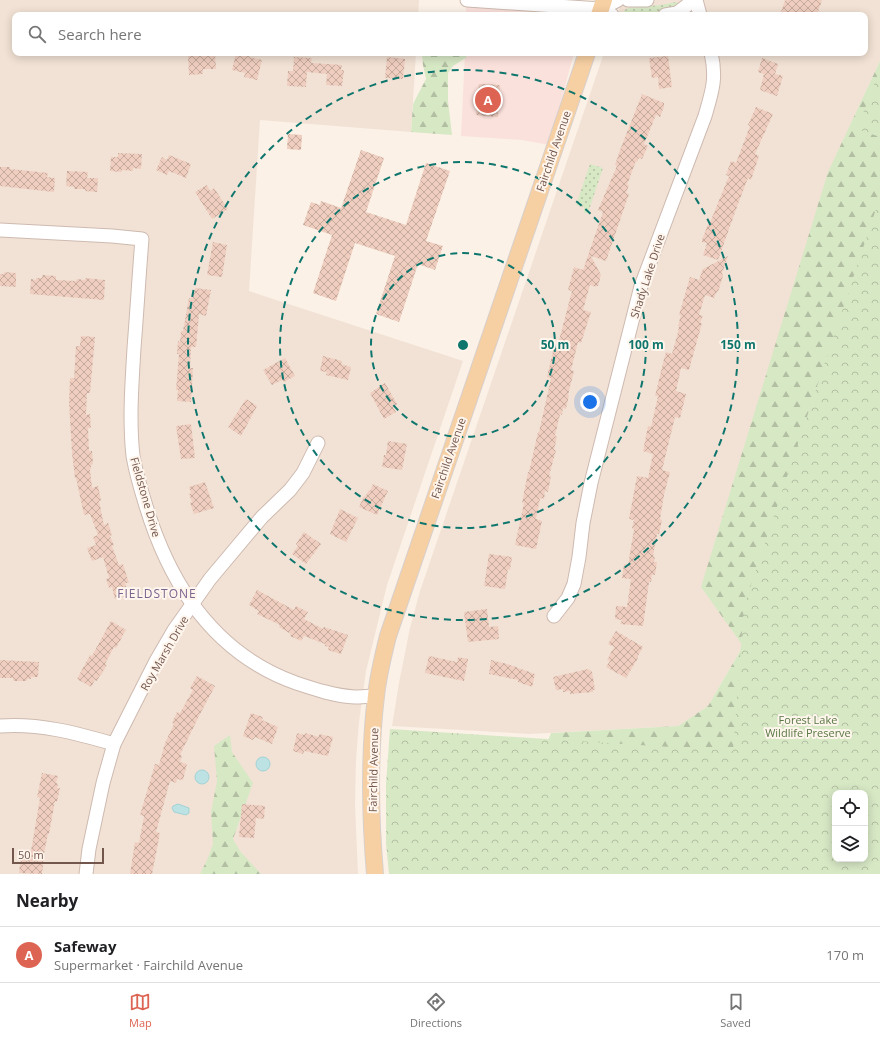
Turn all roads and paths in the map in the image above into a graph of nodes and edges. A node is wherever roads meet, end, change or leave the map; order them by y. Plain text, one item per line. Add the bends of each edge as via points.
1 (467, 0) edge
2 (618, 0) edge
3 (628, 0) edge
4 (647, 0) edge
5 (695, 0) edge
6 (604, 10) edge
7 (678, 12) edge
8 (699, 12) edge
9 (585, 56) edge
10 (712, 56) edge
11 (0, 230) edge
12 (318, 443) dead end
13 (193, 604) junction
14 (554, 616) dead end
15 (376, 696) junction
16 (0, 726) edge
17 (114, 744) junction
18 (86, 874) edge
19 (375, 874) edge

1 - 6 street
2 - 6 street
3 - 4 street
5 - 7 street
5 - 8 street
9 - 15 main road, Fairchild Avenue via 388,636
10 - 14 street, Shady Lake Drive via 713,88 705,116 641,286 591,483 574,584 568,598
11 - 13 street, Fieldstone Drive via 142,239 132,374 133,457 151,523 164,556
12 - 13 street, Roy Marsh Drive via 290,490 262,517 210,579
13 - 15 street, Fieldstone Drive via 206,623 231,647 264,669 328,692 354,697
13 - 17 street, Roy Marsh Drive via 156,661
15 - 19 main road, Fairchild Avenue via 371,780
16 - 17 street via 35,726 63,730
17 - 18 street, Roy Marsh Drive via 89,849

